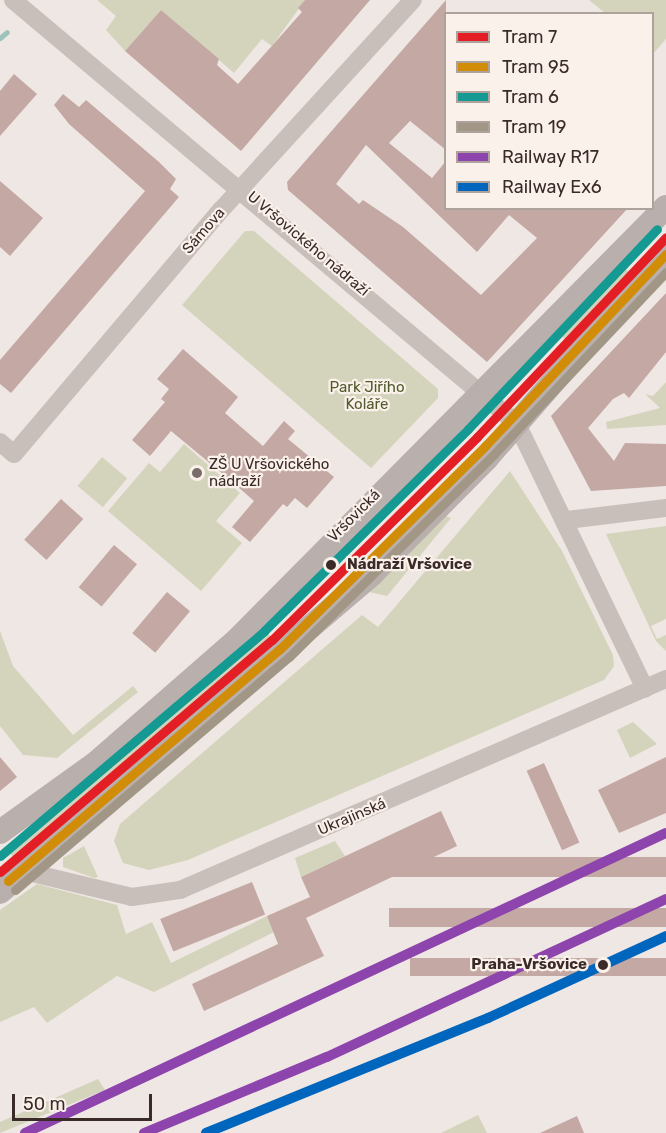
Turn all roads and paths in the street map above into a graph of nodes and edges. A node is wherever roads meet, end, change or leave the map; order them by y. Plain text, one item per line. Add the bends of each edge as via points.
1 (13, 0) edge
2 (413, 0) edge
3 (244, 190) junction
4 (666, 207) edge
5 (628, 250) junction
6 (666, 252) edge
7 (650, 271) junction
8 (480, 392) junction
9 (516, 424) junction
10 (0, 442) edge
11 (666, 508) edge
12 (567, 520) junction
13 (666, 680) edge
14 (645, 689) junction
15 (0, 832) edge
16 (28, 872) junction
17 (0, 892) edge

1 - 3 street, U Vršovického nádraží
2 - 3 street, Sámova
3 - 8 street, U Vršovického nádraží
3 - 10 street, Sámova via 222,209 14,454
4 - 5 main road, Vršovická
5 - 7 main road
5 - 8 main road, Vršovická
6 - 7 main road
7 - 9 main road
8 - 9 street, U Vršovického nádraží
8 - 15 main road, Vršovická via 238,639 96,763
9 - 12 street, U Vršovického nádraží
9 - 16 main road via 330,613 65,832
11 - 12 street
12 - 14 street, U Vršovického nádraží
13 - 14 street, Ukrajinská
14 - 16 street, Ukrajinská via 180,890 132,897
16 - 17 main road

